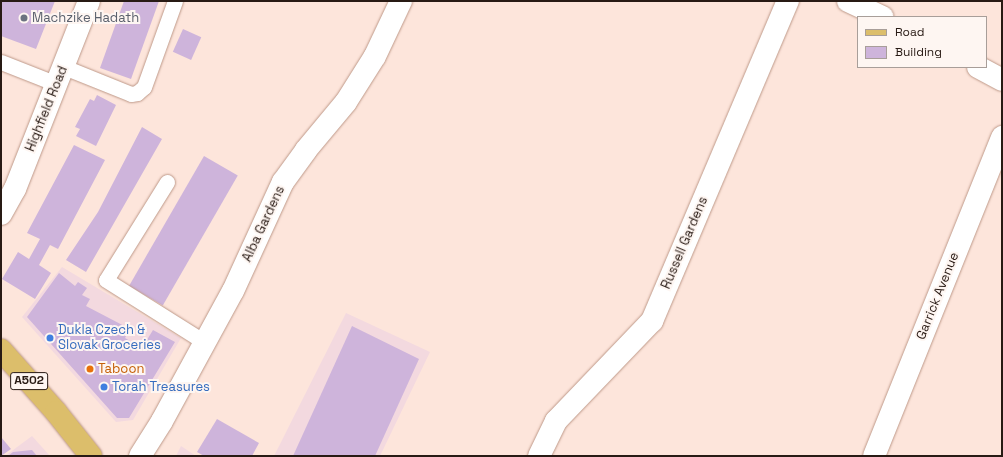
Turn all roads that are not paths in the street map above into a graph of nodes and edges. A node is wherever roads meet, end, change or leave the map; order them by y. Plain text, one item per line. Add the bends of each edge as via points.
1 (89, 1) edge
2 (176, 1) edge
3 (401, 1) edge
4 (788, 1) edge
5 (848, 1) edge
6 (880, 16) edge
7 (1, 62) edge
8 (980, 68) edge
9 (61, 76) junction
10 (1002, 80) edge
11 (1002, 137) edge
12 (166, 182) dead end
13 (1, 214) edge
14 (206, 343) junction
15 (1, 350) edge
16 (91, 456) edge
17 (140, 456) edge
18 (539, 456) edge
19 (874, 456) edge

1 - 9 street, Highfield Road
2 - 9 lane via 144,87 137,93 131,94
3 - 14 street, Alba Gardens via 375,56 346,102 283,182
4 - 18 street, Russell Gardens via 652,321 556,421
5 - 6 street
7 - 9 lane
8 - 10 street
9 - 13 street, Highfield Road via 15,189
11 - 19 street, Garrick Avenue
12 - 14 lane via 106,280
14 - 17 street, Alba Gardens
15 - 16 main road, A502

